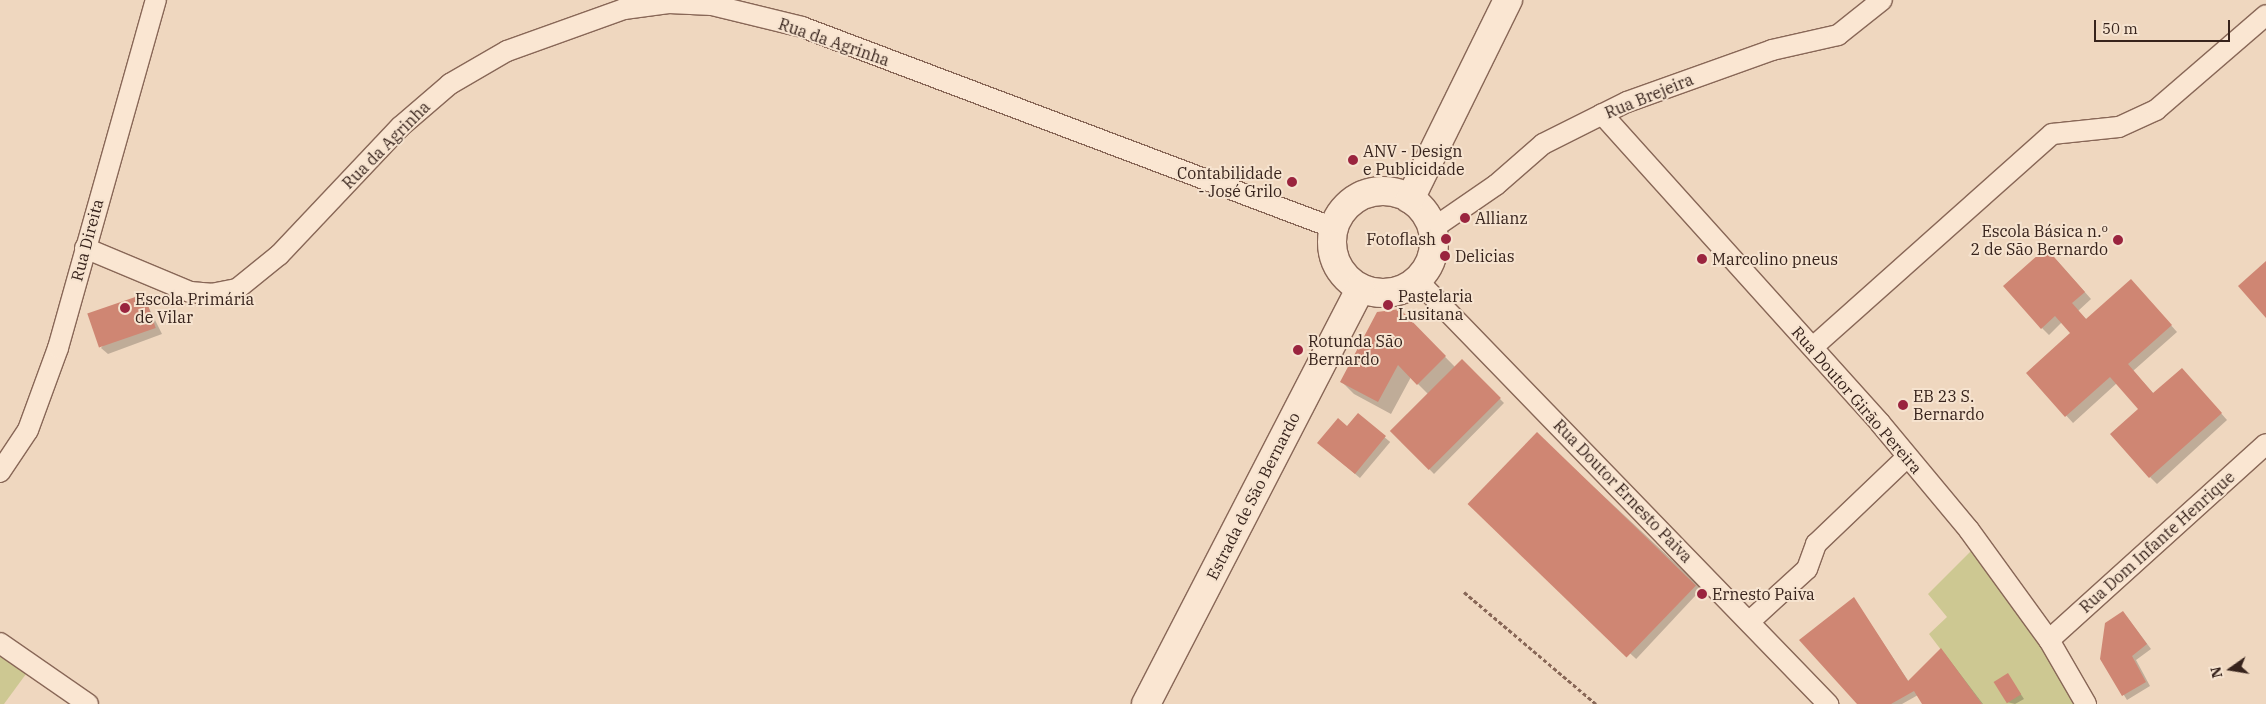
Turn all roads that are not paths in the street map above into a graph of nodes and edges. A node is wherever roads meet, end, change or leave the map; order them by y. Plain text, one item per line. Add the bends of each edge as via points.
1 (156, 0) edge
2 (1508, 0) edge
3 (1882, 0) edge
4 (2266, 15) edge
5 (1602, 114) junction
6 (1410, 199) junction
7 (1334, 228) junction
8 (1432, 228) junction
9 (85, 248) junction
10 (1417, 280) junction
11 (1361, 288) junction
12 (1813, 347) junction
13 (2266, 444) edge
14 (1907, 457) junction
15 (0, 472) edge
16 (1750, 621) junction
17 (2049, 640) junction
18 (0, 643) edge
19 (88, 704) edge
20 (1146, 704) edge
21 (1828, 704) edge
22 (2086, 704) edge

1 - 9 street, Rua Direita
2 - 6 main road
3 - 5 street, Rua Brejeira via 1838,35 1772,50
4 - 12 street via 2156,110 2119,126 2052,134
5 - 8 street, Rua Brejeira via 1543,144 1496,185
5 - 12 street, Rua Doutor Girão Pereira
6 - 7 main road via 1380,191 1365,194 1341,213
6 - 8 main road
7 - 9 street, Rua da Agrinha via 802,27 712,6 668,3 624,9 507,50 450,84 400,126 279,256 237,289 211,294 190,292
7 - 11 main road via 1334,256 1349,280
8 - 10 main road via 1432,256
9 - 15 street, Rua Direita via 58,348 28,430
10 - 11 main road via 1390,293
10 - 16 street, Rua Doutor Ernesto Paiva
11 - 20 main road, Estrada de São Bernardo
12 - 14 street, Rua Doutor Girão Pereira
13 - 17 street, Rua Dom Infante Henrique
14 - 16 street via 1816,544 1807,569
14 - 17 street, Rua Doutor Girão Pereira via 1969,530
16 - 21 street, Rua Doutor Ernesto Paiva
17 - 22 street, Rua Doutor Girão Pereira
18 - 19 street

